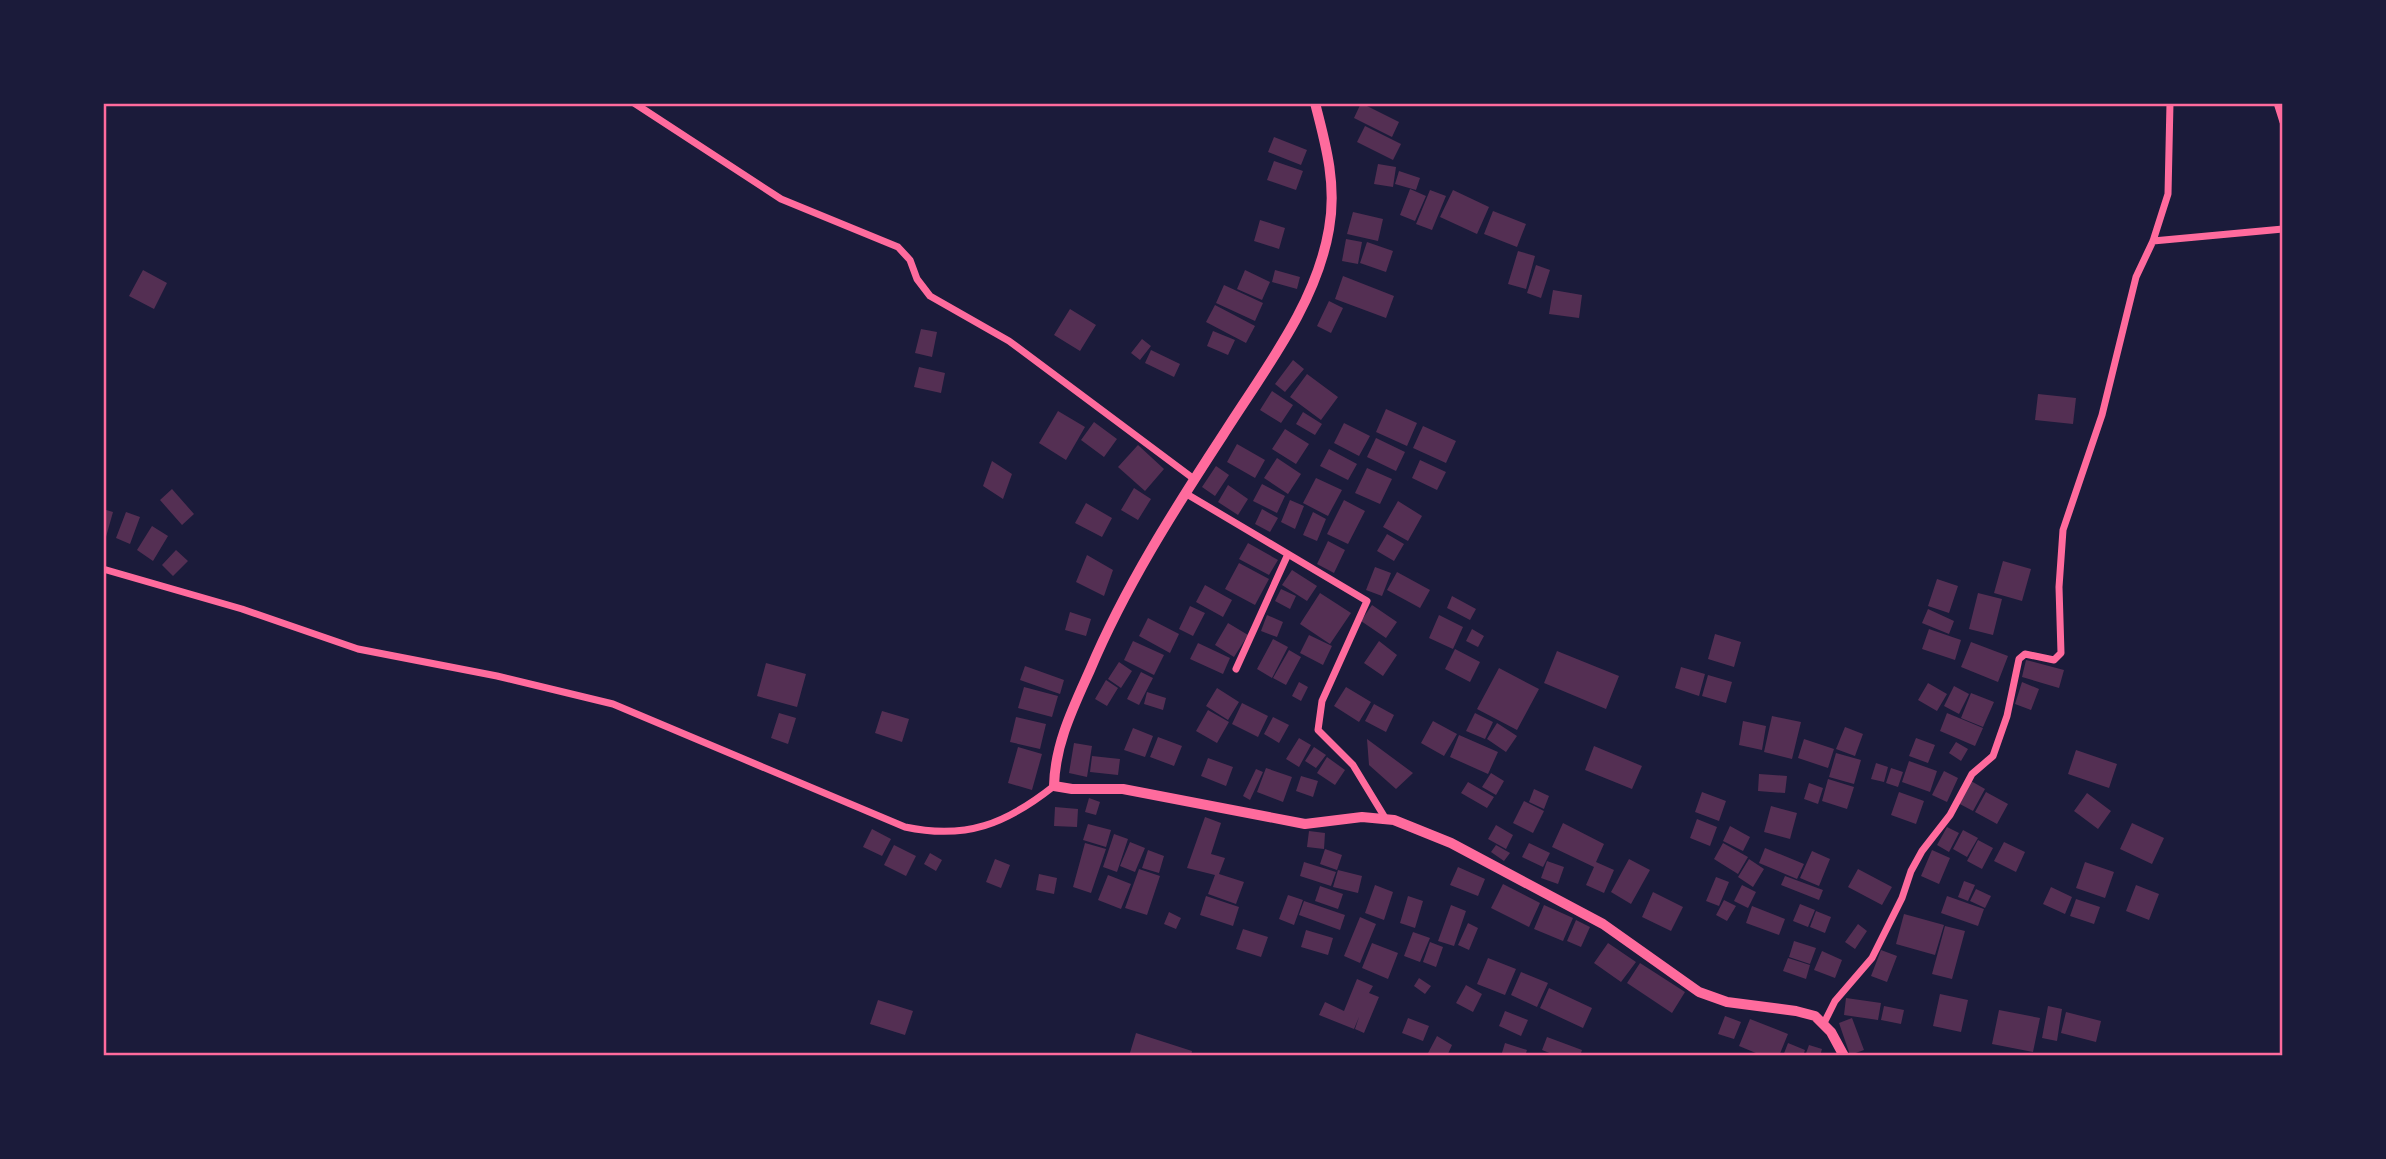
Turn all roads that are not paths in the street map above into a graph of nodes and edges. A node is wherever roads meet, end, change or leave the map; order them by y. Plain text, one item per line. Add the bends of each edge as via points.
1 (634, 103) edge
2 (1315, 103) edge
3 (2169, 103) edge
4 (2277, 103) edge
5 (2283, 122) edge
6 (2283, 229) edge
7 (2154, 242) junction
8 (1194, 479) junction
9 (1185, 494) junction
10 (1288, 554) junction
11 (103, 569) edge
12 (1236, 669) dead end
13 (1054, 786) junction
14 (1384, 816) junction
15 (1824, 1023) junction
16 (1844, 1056) edge

1 - 8 street via 780,199 898,247 930,296 1009,341
2 - 8 street via 1333,188 1320,269 1297,317
3 - 7 street via 2168,194
4 - 5 street
6 - 7 street
7 - 15 street via 2136,277 2102,415 2063,530 2061,653 2054,660 2025,654 2019,659 1993,756 1972,774 1950,815 1922,851 1872,958 1835,1001
8 - 9 street
9 - 10 street
9 - 13 street via 1098,651 1063,734
10 - 12 street
10 - 14 street via 1367,601 1322,701 1318,730 1353,765
11 - 13 street via 242,609 347,646 613,704 905,827 948,833 984,827 1024,808
13 - 14 street via 1123,789 1305,824
14 - 15 street via 1451,843 1603,924 1699,992 1727,1002 1796,1010
15 - 16 street

